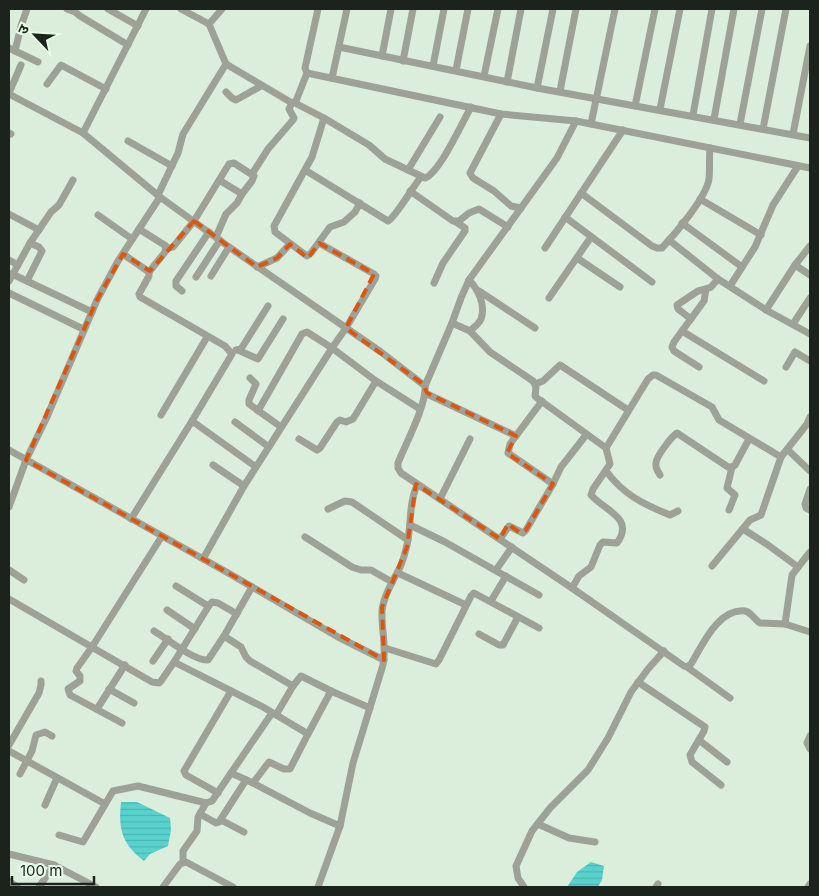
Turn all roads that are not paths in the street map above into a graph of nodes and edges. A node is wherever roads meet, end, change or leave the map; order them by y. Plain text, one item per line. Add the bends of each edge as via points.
1 (27, 9) edge
2 (67, 9) edge
3 (108, 9) edge
4 (146, 9) edge
5 (180, 9) edge
6 (222, 9) edge
7 (318, 9) edge
8 (347, 9) edge
9 (391, 9) edge
10 (413, 9) edge
11 (444, 9) edge
12 (468, 9) edge
13 (498, 9) edge
14 (521, 9) edge
15 (553, 9) edge
16 (576, 9) edge
17 (615, 9) edge
18 (655, 9) edge
19 (680, 9) edge
20 (712, 9) edge
21 (734, 9) edge
22 (762, 9) edge
23 (786, 9) edge
24 (209, 24) junction
25 (138, 26) junction
26 (128, 45) junction
27 (810, 46) edge
28 (339, 47) junction
29 (12, 50) edge
30 (382, 56) junction
31 (402, 60) junction
32 (38, 62) dead end
33 (226, 64) junction
34 (21, 65) dead end
35 (433, 66) junction
36 (456, 70) junction
37 (307, 73) junction
38 (484, 76) junction
39 (332, 78) junction
40 (507, 82) junction
41 (47, 84) dead end
42 (261, 86) junction
43 (537, 88) junction
44 (106, 90) junction
45 (560, 91) junction
46 (226, 92) dead end
47 (9, 94) edge
48 (596, 98) junction
49 (293, 103) junction
50 (635, 106) junction
51 (471, 107) junction
52 (660, 109) junction
53 (501, 114) junction
54 (693, 115) junction
55 (440, 117) dead end
56 (324, 118) junction
57 (714, 119) junction
58 (576, 121) junction
59 (591, 124) junction
60 (740, 124) junction
61 (763, 129) junction
62 (623, 130) junction
63 (82, 132) junction
64 (793, 134) junction
65 (810, 138) edge
66 (128, 141) dead end
67 (710, 148) junction
68 (172, 166) junction
69 (798, 166) junction
70 (810, 168) edge
71 (305, 170) junction
72 (408, 170) junction
73 (252, 174) junction
74 (421, 177) junction
75 (73, 180) dead end
76 (219, 180) junction
77 (410, 191) junction
78 (581, 193) junction
79 (242, 194) junction
80 (159, 196) junction
81 (700, 199) junction
82 (360, 203) junction
83 (521, 208) junction
84 (9, 214) edge
85 (98, 215) dead end
86 (565, 217) junction
87 (194, 221) junction
88 (456, 222) junction
89 (682, 223) junction
90 (508, 227) junction
91 (139, 229) junction
92 (40, 230) junction
93 (761, 235) junction
94 (215, 237) junction
95 (591, 237) junction
96 (132, 239) junction
97 (669, 240) junction
98 (30, 243) junction
99 (319, 243) junction
100 (290, 244) junction
101 (810, 246) edge
102 (229, 247) junction
103 (545, 248) dead end
104 (166, 249) junction
105 (123, 254) junction
106 (577, 258) junction
107 (9, 260) edge
108 (18, 265) junction
109 (795, 265) junction
110 (257, 267) junction
111 (742, 267) junction
112 (149, 272) junction
113 (810, 275) edge
114 (210, 276) dead end
115 (196, 277) dead end
116 (10, 278) edge
117 (469, 280) junction
118 (718, 280) junction
119 (27, 282) junction
120 (652, 282) dead end
121 (434, 283) dead end
122 (730, 286) junction
123 (620, 287) dead end
124 (706, 289) junction
125 (182, 291) dead end
126 (479, 291) junction
127 (9, 293) edge
128 (549, 298) dead end
129 (810, 298) edge
130 (268, 306) dead end
131 (766, 310) junction
132 (92, 312) junction
133 (284, 319) dead end
134 (691, 319) junction
135 (452, 323) junction
136 (793, 324) junction
137 (346, 328) junction
138 (535, 328) dead end
139 (84, 329) junction
140 (470, 331) junction
141 (682, 332) junction
142 (810, 334) edge
143 (207, 337) junction
144 (332, 348) junction
145 (235, 351) junction
146 (810, 361) edge
147 (699, 367) dead end
148 (786, 367) dead end
149 (250, 378) dead end
150 (376, 381) junction
151 (764, 381) dead end
152 (535, 384) junction
153 (425, 389) junction
154 (542, 402) junction
155 (420, 409) junction
156 (258, 410) junction
157 (628, 410) junction
158 (161, 415) dead end
159 (192, 421) junction
160 (235, 422) dead end
161 (809, 422) edge
162 (282, 427) junction
163 (586, 435) junction
164 (516, 436) junction
165 (470, 438) dead end
166 (299, 439) dead end
167 (749, 439) junction
168 (269, 447) junction
169 (606, 448) junction
170 (9, 450) edge
171 (788, 450) junction
172 (781, 458) junction
173 (26, 460) junction
174 (213, 465) dead end
175 (256, 467) junction
176 (732, 467) junction
177 (606, 471) junction
178 (810, 471) edge
179 (660, 475) dead end
180 (553, 484) junction
181 (417, 485) junction
182 (244, 486) junction
183 (810, 489) edge
184 (440, 499) junction
185 (9, 507) edge
186 (328, 509) dead end
187 (729, 510) dead end
188 (810, 510) edge
189 (678, 511) dead end
190 (131, 519) junction
191 (410, 525) junction
192 (743, 529) junction
193 (162, 536) junction
194 (305, 537) dead end
195 (500, 539) junction
196 (408, 540) junction
197 (512, 547) junction
198 (810, 552) edge
199 (203, 559) junction
200 (712, 566) dead end
201 (798, 567) junction
202 (9, 570) edge
203 (496, 570) junction
204 (398, 573) junction
205 (506, 576) junction
206 (24, 580) dead end
207 (392, 582) junction
208 (176, 586) dead end
209 (252, 587) junction
210 (572, 588) junction
211 (538, 595) dead end
212 (9, 598) edge
213 (491, 602) junction
214 (466, 605) junction
215 (208, 606) junction
216 (167, 610) dead end
217 (237, 614) junction
218 (518, 617) junction
219 (785, 624) junction
220 (539, 628) dead end
221 (195, 629) junction
222 (154, 630) dead end
223 (810, 632) edge
224 (479, 634) dead end
225 (224, 636) junction
226 (168, 639) junction
227 (92, 647) junction
228 (385, 648) junction
229 (182, 649) junction
230 (664, 651) junction
231 (384, 660) junction
232 (153, 661) dead end
233 (174, 662) junction
234 (125, 665) junction
235 (687, 667) junction
236 (41, 680) dead end
237 (638, 682) junction
238 (294, 686) junction
239 (109, 689) junction
240 (232, 691) junction
241 (331, 691) junction
242 (730, 698) dead end
243 (134, 703) dead end
244 (370, 708) junction
245 (97, 709) junction
246 (274, 714) junction
247 (122, 723) dead end
248 (308, 734) junction
249 (52, 736) dead end
250 (810, 736) edge
251 (699, 740) junction
252 (9, 745) edge
253 (810, 749) edge
254 (9, 751) edge
255 (27, 761) junction
256 (727, 762) dead end
257 (231, 773) junction
258 (20, 774) dead end
259 (57, 778) junction
260 (250, 781) junction
261 (721, 785) dead end
262 (218, 793) junction
263 (206, 802) junction
264 (106, 804) junction
265 (45, 805) dead end
266 (200, 814) junction
267 (221, 820) junction
268 (538, 824) junction
269 (340, 826) junction
270 (244, 832) dead end
271 (59, 835) dead end
272 (596, 842) dead end
273 (9, 854) edge
274 (183, 861) junction
275 (54, 865) junction
276 (9, 881) edge
277 (810, 884) edge
278 (17, 887) edge
279 (39, 887) edge
280 (93, 887) edge
281 (163, 887) edge
282 (233, 887) edge
283 (318, 887) edge
284 (524, 887) edge
285 (808, 887) edge

1 - 29 street
2 - 26 street
3 - 25 street
4 - 25 street
5 - 24 street
6 - 24 street
7 - 37 street via 305,68
8 - 28 street
9 - 30 street
10 - 31 street
11 - 35 street
12 - 36 street
13 - 38 street
14 - 40 street
15 - 43 street
16 - 45 street
17 - 48 street
18 - 50 street
19 - 52 street
20 - 54 street
21 - 57 street
22 - 60 street
23 - 61 street
24 - 33 street
25 - 26 street
26 - 44 street
27 - 64 street
28 - 30 street
28 - 39 street
29 - 32 street
30 - 31 street
31 - 35 street
33 - 42 street
33 - 68 street via 183,134
34 - 47 street
35 - 36 street
36 - 38 street
37 - 39 street
37 - 49 street
38 - 40 street
39 - 51 street
40 - 43 street
41 - 44 street via 62,65
42 - 46 street via 236,100
42 - 49 street
43 - 45 street
44 - 63 street
45 - 48 street
47 - 63 street
48 - 50 street
48 - 59 street
49 - 56 street
49 - 73 street via 289,109 293,120
50 - 52 street
51 - 53 street
51 - 74 street via 439,165 428,177
52 - 54 street
53 - 58 street
53 - 83 street via 470,169 470,176 511,206
54 - 57 street
55 - 72 street
56 - 71 street
56 - 72 street
57 - 60 street
58 - 59 street
58 - 83 street via 557,158
59 - 62 street
60 - 61 street
61 - 64 street
62 - 67 street
62 - 78 street
63 - 80 street
64 - 65 street
66 - 68 street
67 - 69 street
67 - 81 street via 709,180
68 - 80 street
69 - 70 street
69 - 93 street via 773,205
71 - 82 street
71 - 100 street via 274,230
72 - 74 street
73 - 76 street via 232,162
73 - 79 street via 254,179
74 - 77 street
75 - 92 street
76 - 79 street
76 - 87 street
77 - 82 street via 391,220
77 - 88 street
78 - 86 street
78 - 97 street via 652,246 662,248
79 - 94 street via 226,214
80 - 87 street
80 - 91 street
81 - 89 street
81 - 93 street
82 - 99 street via 344,222 330,227
83 - 90 street
84 - 92 street
85 - 96 street
86 - 95 street
86 - 103 street
87 - 94 street
87 - 104 street via 173,247
88 - 90 street via 479,209
88 - 121 street via 465,231
89 - 97 street
89 - 111 street
90 - 117 street
91 - 96 street
91 - 104 street via 165,244
92 - 98 street
93 - 111 street
94 - 102 street
94 - 115 street
94 - 125 street via 176,281 176,286
95 - 106 street
95 - 120 street
96 - 105 street
97 - 118 street
98 - 108 street
98 - 119 street via 42,251
99 - 100 street via 307,256
99 - 137 street via 376,276
100 - 110 street via 278,258
101 - 109 street
102 - 110 street
102 - 114 street
104 - 112 street
105 - 112 street
105 - 132 street
106 - 123 street
106 - 128 street
107 - 108 street
108 - 116 street
109 - 113 street
109 - 131 street
110 - 137 street
111 - 122 street
112 - 143 street via 140,297
116 - 119 street
117 - 126 street
117 - 135 street
118 - 122 street
118 - 124 street
119 - 132 street
122 - 131 street
124 - 134 street via 704,301
124 - 134 street via 677,305 678,310
126 - 138 street
126 - 140 street via 481,319
127 - 139 street
129 - 136 street
130 - 145 street via 243,346
131 - 136 street
132 - 139 street
133 - 145 street via 258,359
134 - 141 street
135 - 140 street
135 - 153 street
136 - 142 street
137 - 144 street
137 - 153 street
139 - 173 street
140 - 152 street via 490,352
141 - 147 street via 672,347
141 - 151 street
143 - 145 street
143 - 158 street
144 - 150 street
144 - 156 street via 307,332 302,334
144 - 162 street
145 - 159 street
146 - 148 street via 795,352
149 - 156 street via 256,384 248,402
150 - 155 street
150 - 166 street via 353,419 337,422 320,448 314,449
152 - 154 street via 535,396
152 - 157 street via 560,365
153 - 155 street
153 - 164 street
154 - 163 street
154 - 164 street
155 - 181 street via 398,463 400,473
156 - 162 street
157 - 167 street via 650,376 656,375 712,407 719,420
157 - 169 street
159 - 175 street
159 - 190 street
160 - 168 street
161 - 171 street
162 - 168 street
163 - 169 street
163 - 180 street
164 - 180 street via 508,452
165 - 184 street
167 - 172 street
167 - 176 street
168 - 175 street
169 - 177 street via 610,464
170 - 173 street
171 - 172 street
171 - 178 street
172 - 192 street via 761,515 750,520
173 - 185 street
173 - 190 street
174 - 182 street
175 - 182 street
176 - 179 street via 724,465 677,433 656,461
176 - 187 street via 727,488 735,498
177 - 189 street via 618,487 650,507 670,515
177 - 210 street via 591,495 620,520 623,529 617,542 600,545 591,567 579,576
180 - 195 street via 526,530 523,533 509,526
181 - 184 street
181 - 191 street via 411,502
182 - 199 street
183 - 188 street via 805,504
184 - 195 street
186 - 196 street via 345,501 352,502
190 - 193 street
191 - 196 street
191 - 203 street
192 - 200 street
192 - 201 street
193 - 199 street
193 - 227 street
194 - 207 street via 352,567 371,570
195 - 197 street
196 - 204 street
197 - 203 street
197 - 210 street
198 - 201 street
199 - 209 street
201 - 219 street via 790,580
202 - 206 street
203 - 205 street
204 - 207 street
204 - 214 street
205 - 211 street
205 - 213 street
207 - 228 street via 382,612
208 - 215 street
209 - 217 street
209 - 231 street
210 - 230 street
212 - 227 street
213 - 214 street via 474,593
213 - 218 street
214 - 228 street via 436,664
215 - 217 street via 215,602
215 - 221 street
216 - 221 street
217 - 225 street
218 - 220 street
218 - 224 street via 502,645
219 - 223 street
219 - 235 street via 760,623 745,611 730,614 714,625
221 - 229 street
222 - 226 street
225 - 229 street via 208,660
225 - 238 street via 242,647 250,661
226 - 229 street
226 - 232 street
227 - 234 street
227 - 245 street via 77,668 80,681 69,687 68,693
228 - 231 street
229 - 233 street
230 - 235 street
230 - 237 street
231 - 244 street
233 - 234 street via 162,681 155,683
233 - 240 street
234 - 239 street
235 - 242 street
236 - 252 street via 40,690
237 - 251 street via 702,724 705,727
237 - 268 street via 588,770
238 - 241 street via 301,676
238 - 246 street
239 - 243 street
239 - 245 street
240 - 246 street
240 - 262 street via 184,771
241 - 244 street
241 - 248 street
244 - 269 street via 353,763
245 - 247 street
246 - 248 street
246 - 257 street
248 - 260 street via 290,769 269,762
249 - 255 street via 45,732 36,736
250 - 253 street via 807,743
251 - 256 street
251 - 261 street via 690,759
254 - 255 street
255 - 258 street
255 - 259 street
257 - 260 street
257 - 262 street
259 - 264 street
259 - 265 street
260 - 267 street
260 - 269 street
262 - 263 street via 212,801
263 - 264 street via 138,786 113,791
263 - 266 street
264 - 271 street via 83,842
266 - 267 street via 216,823
266 - 274 street via 197,831 183,851
267 - 270 street
268 - 272 street via 569,838
268 - 284 street via 516,866
269 - 283 street
273 - 275 street
274 - 281 street
274 - 282 street
275 - 279 street
275 - 280 street
276 - 278 street
277 - 285 street

